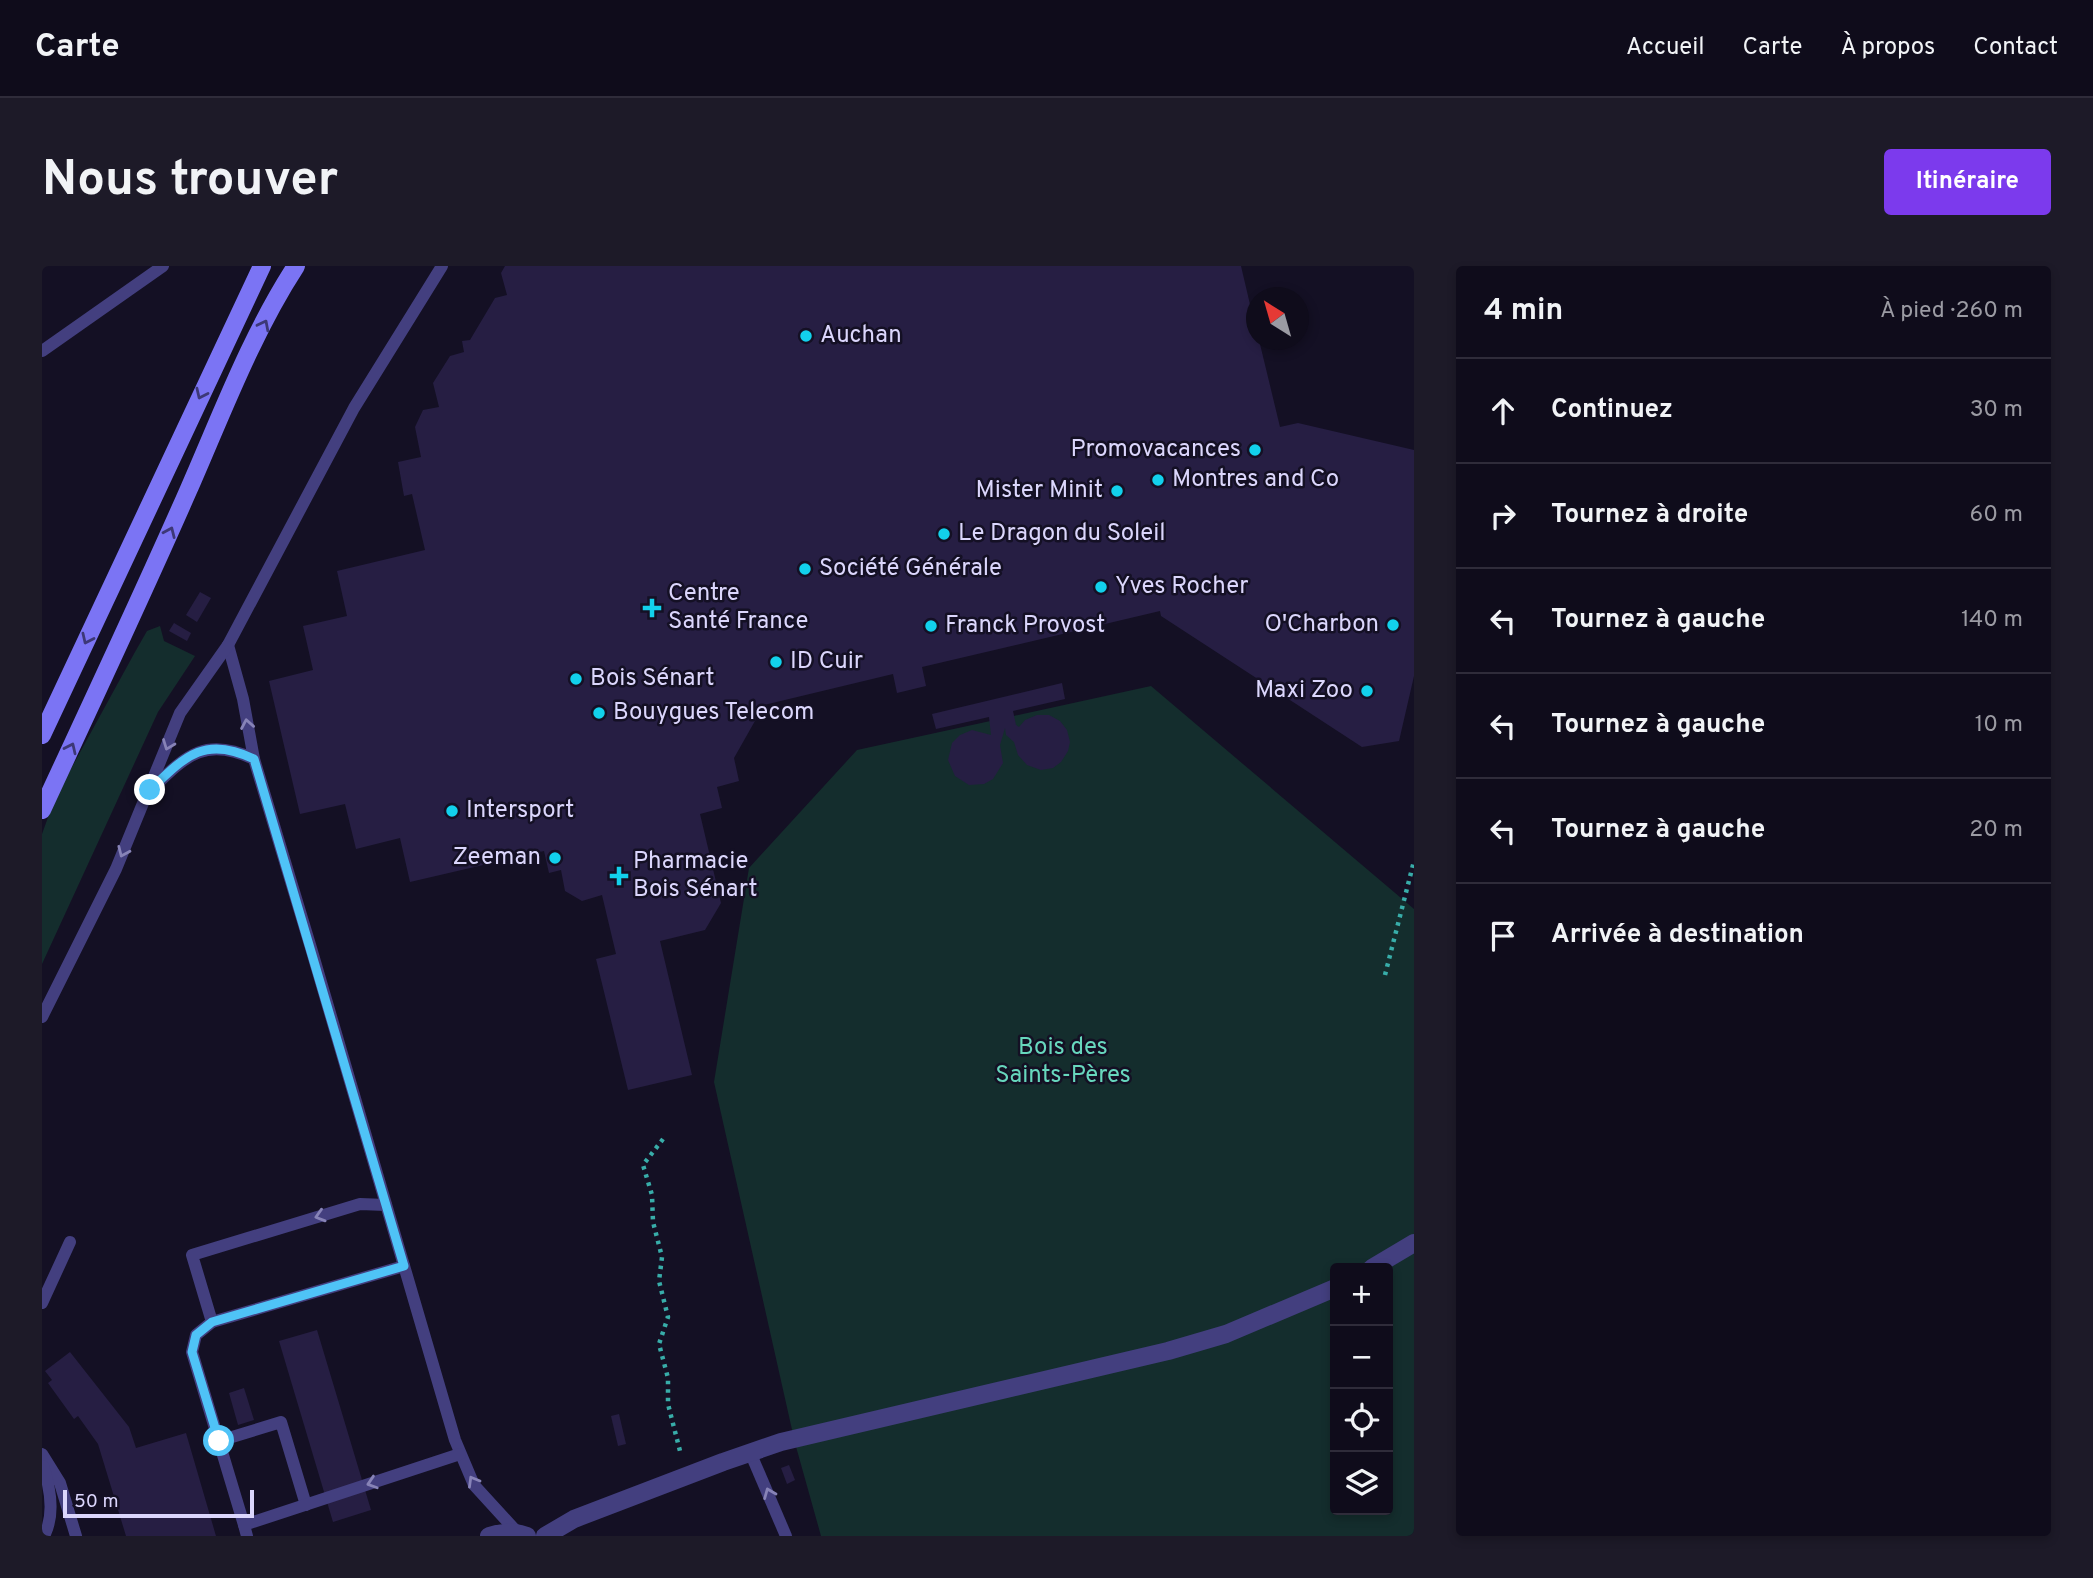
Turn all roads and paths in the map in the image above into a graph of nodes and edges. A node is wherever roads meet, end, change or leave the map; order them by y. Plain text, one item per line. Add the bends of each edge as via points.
1 (163, 266) edge
2 (262, 266) edge
3 (296, 266) edge
4 (442, 266) edge
5 (42, 351) edge
6 (228, 645) junction
7 (42, 735) edge
8 (254, 759) junction
9 (150, 790) junction
10 (42, 810) edge
11 (1414, 861) edge
12 (1385, 975) dead end
13 (42, 1017) edge
14 (663, 1139) dead end
15 (386, 1205) junction
16 (70, 1242) dead end
17 (1414, 1243) edge
18 (1380, 1263) edge
19 (404, 1266) junction
20 (1330, 1290) edge
21 (42, 1303) edge
22 (212, 1322) junction
23 (219, 1441) junction
24 (750, 1452) junction
25 (42, 1454) edge
26 (460, 1454) junction
27 (682, 1458) dead end
28 (42, 1462) edge
29 (306, 1505) junction
30 (246, 1530) edge
31 (522, 1534) edge
32 (44, 1536) edge
33 (76, 1536) edge
34 (489, 1536) edge
35 (545, 1536) edge
36 (786, 1536) edge

1 - 5 lane
2 -> 7 main road
10 -> 3 main road via 234,387
4 - 6 lane via 349,419
8 -> 6 lane
6 -> 9 lane via 180,713
8 - 9 lane via 235,750 210,748 181,759
8 - 15 lane
9 -> 13 lane
11 - 12 path
14 - 27 path via 643,1165 652,1195 662,1257 659,1281 668,1317 659,1344
15 - 19 lane
15 -> 22 lane via 360,1204 192,1255
16 - 21 lane
17 - 18 street
19 - 22 lane
19 - 26 lane
20 - 24 street via 1226,1334 1168,1351
22 - 23 lane via 196,1335 192,1352
23 - 29 lane via 281,1422
23 - 30 lane
24 - 35 street via 575,1519
36 -> 24 lane
25 - 33 lane via 60,1483
26 -> 29 lane
31 -> 26 lane via 474,1485
28 - 32 lane via 50,1488
29 - 30 lane
31 - 34 street

